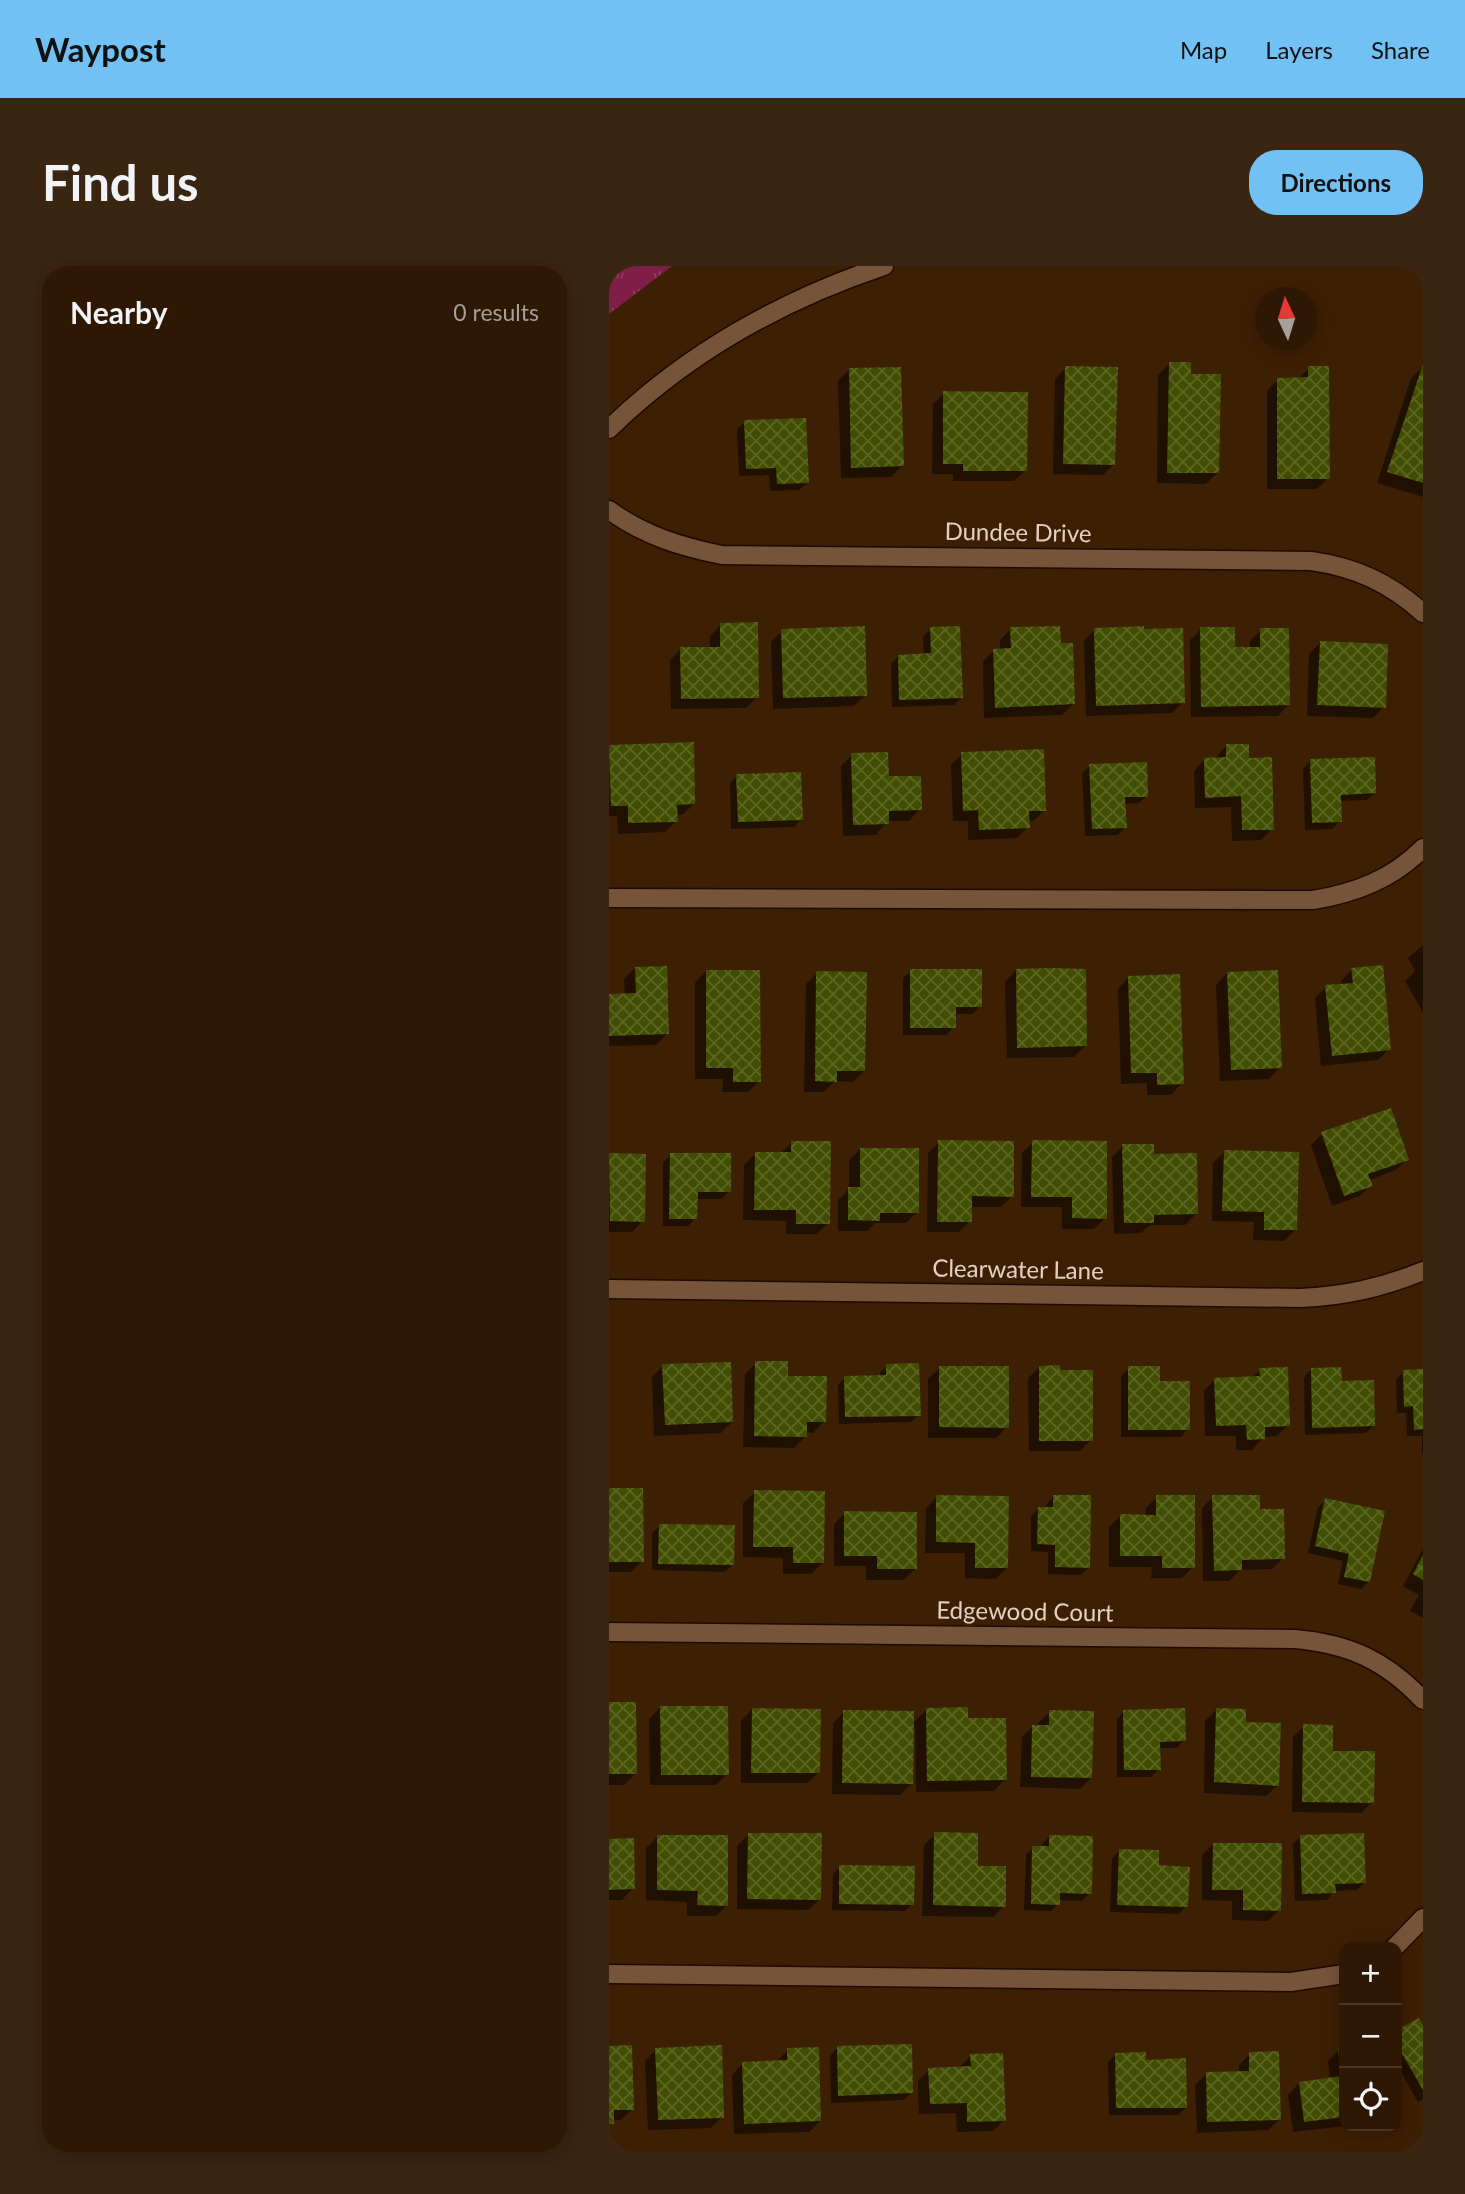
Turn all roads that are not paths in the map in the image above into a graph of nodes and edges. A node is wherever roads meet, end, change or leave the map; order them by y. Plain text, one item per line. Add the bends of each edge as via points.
1 (884, 266) edge
2 (609, 429) edge
3 (609, 510) edge
4 (1423, 613) edge
5 (1423, 848) edge
6 (609, 898) edge
7 (1423, 1271) edge
8 (609, 1289) edge
9 (609, 1632) edge
10 (1423, 1700) edge
11 (1423, 1918) edge
12 (1400, 1942) edge
13 (609, 1974) edge
14 (1339, 1975) edge

1 - 2 street via 812,292 734,335 658,386
3 - 4 street, Dundee Drive via 653,536 722,555 1311,561 1374,578
5 - 6 street via 1365,888 1313,900
7 - 8 street, Clearwater Lane via 1339,1296 1300,1298
9 - 10 street, Edgewood Court via 1294,1639 1359,1653 1397,1675
11 - 12 street
13 - 14 street via 1291,1982

